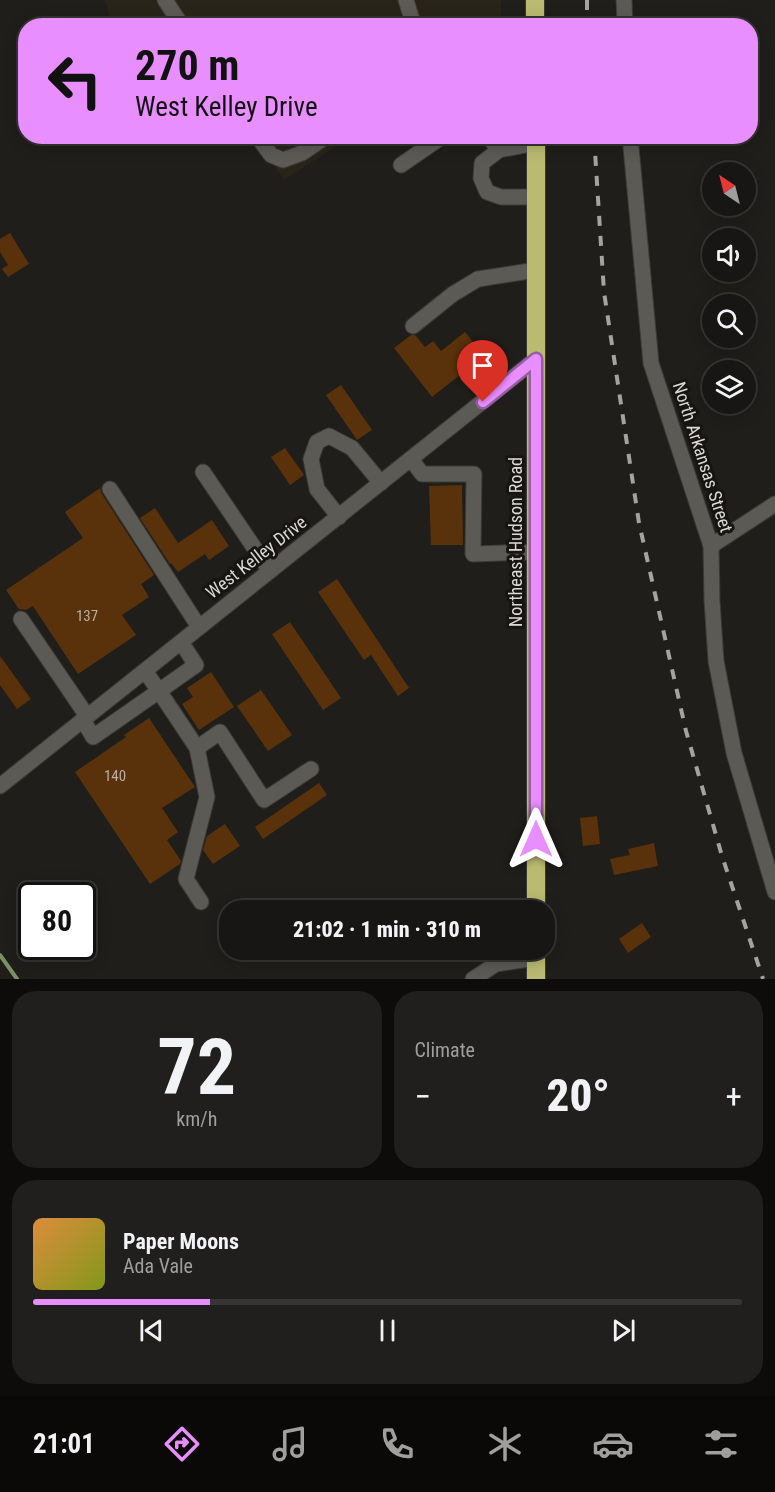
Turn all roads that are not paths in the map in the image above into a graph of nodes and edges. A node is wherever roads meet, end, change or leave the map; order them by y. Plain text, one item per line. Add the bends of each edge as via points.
1 (165, 0) edge
2 (406, 0) edge
3 (535, 0) edge
4 (624, 0) edge
5 (177, 18) edge
6 (412, 18) edge
7 (535, 18) edge
8 (625, 18) edge
9 (263, 144) edge
10 (315, 144) edge
11 (431, 144) edge
12 (494, 144) edge
13 (521, 144) edge
14 (536, 144) edge
15 (631, 144) edge
16 (499, 150) junction
17 (401, 165) dead end
18 (536, 196) junction
19 (536, 270) junction
20 (413, 326) dead end
21 (536, 359) junction
22 (411, 459) junction
23 (203, 472) dead end
24 (381, 483) junction
25 (110, 489) dead end
26 (775, 504) edge
27 (339, 517) junction
28 (711, 546) junction
29 (536, 552) junction
30 (270, 571) junction
31 (21, 619) dead end
32 (200, 627) junction
33 (181, 642) junction
34 (145, 671) junction
35 (159, 691) junction
36 (85, 718) junction
37 (197, 748) junction
38 (311, 769) dead end
39 (0, 786) edge
40 (775, 892) edge
41 (536, 900) edge
42 (201, 902) dead end
43 (512, 960) edge
44 (536, 960) edge
45 (473, 979) edge
46 (536, 979) edge

1 - 5 street
2 - 6 street
3 - 7 highway
4 - 8 street
9 - 10 street via 271,155 283,160
11 - 17 street
12 - 16 street
13 - 16 street
14 - 18 highway, Northeast Hudson Road
15 - 28 street, North Arkansas Street via 651,363
16 - 18 street via 482,163 481,178 487,192 501,197
18 - 19 highway, Northeast Hudson Road
19 - 20 street via 478,279
19 - 21 highway, Northeast Hudson Road
21 - 22 street, West Kelley Drive
21 - 29 highway, Northeast Hudson Road
22 - 24 street, West Kelley Drive
22 - 29 street via 422,474 474,474 473,554
23 - 30 street
24 - 27 street, West Kelley Drive
24 - 27 street via 352,448 329,436 317,442 311,459 317,489
25 - 32 street
26 - 28 street
27 - 30 street, West Kelley Drive
28 - 40 street, North Arkansas Street via 718,672 734,753
29 - 41 highway, Northeast Hudson Road
30 - 32 street, West Kelley Drive
31 - 36 street
32 - 33 street, West Kelley Drive
33 - 34 street, West Kelley Drive
33 - 35 street via 196,665
34 - 35 street
34 - 36 street, West Kelley Drive
35 - 36 street via 93,737
35 - 37 street
36 - 39 street, West Kelley Drive
37 - 38 street via 220,732 264,800
37 - 42 street via 207,797 186,879
43 - 45 street via 496,964
44 - 46 highway

